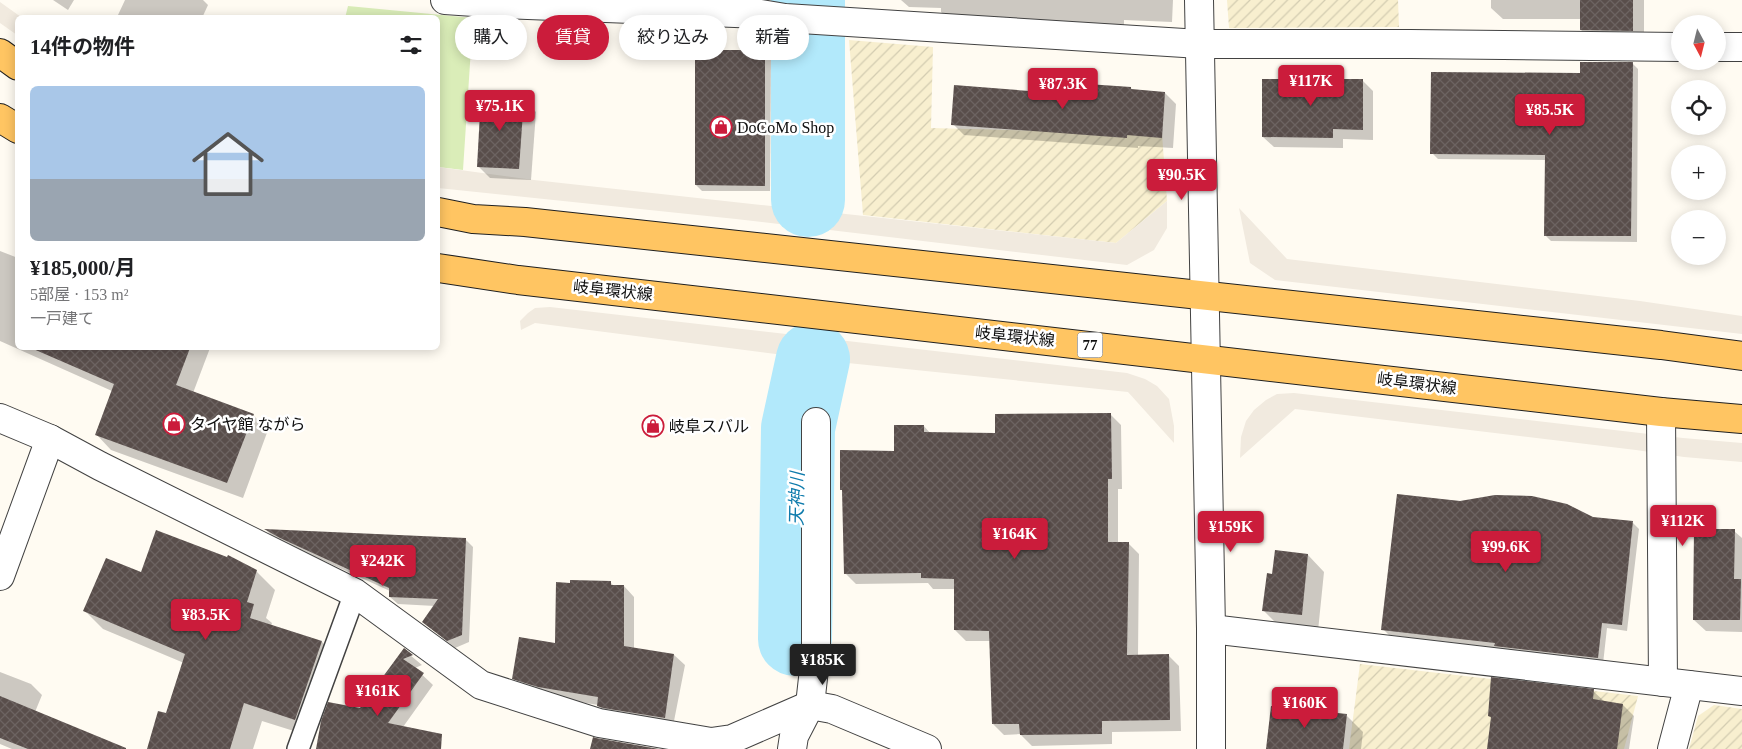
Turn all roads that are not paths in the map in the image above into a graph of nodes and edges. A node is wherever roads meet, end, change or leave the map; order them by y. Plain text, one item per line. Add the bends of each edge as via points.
1 (445, 0) edge
2 (1199, 0) edge
3 (503, 2) edge
4 (769, 10) edge
5 (855, 14) edge
6 (1200, 44) junction
7 (1671, 47) edge
8 (1726, 47) edge
9 (1742, 47) edge
10 (0, 53) edge
11 (15, 64) edge
12 (0, 118) edge
13 (15, 127) edge
14 (440, 212) edge
15 (440, 268) edge
16 (1204, 296) junction
17 (1742, 356) edge
18 (1205, 358) junction
19 (1661, 412) junction
20 (0, 418) edge
21 (1742, 419) edge
22 (816, 422) dead end
23 (50, 439) junction
24 (0, 576) edge
25 (355, 593) junction
26 (1211, 629) junction
27 (1676, 684) junction
28 (1742, 691) edge
29 (810, 705) junction
30 (709, 745) edge
31 (298, 749) edge
32 (792, 749) edge
33 (927, 749) edge
34 (1211, 749) edge
35 (1672, 749) edge

1 - 3 street
2 - 6 street
3 - 4 street
4 - 5 street
5 - 6 street
6 - 7 street
6 - 16 street
8 - 9 street
10 - 11 main road
12 - 13 main road
14 - 16 main road via 473,219 526,222
15 - 18 main road, 岐阜環状線 / 77 via 518,280
16 - 17 main road
16 - 18 street
18 - 19 main road, 岐阜環状線 / 77
18 - 26 street
19 - 21 main road, 岐阜環状線 / 77
19 - 27 street
20 - 23 street
22 - 29 street via 816,650
23 - 24 street
23 - 25 street
25 - 30 street via 481,685 599,723
25 - 31 lane
26 - 27 street
26 - 34 street
27 - 28 street
27 - 35 street
29 - 30 street via 732,739
29 - 32 street via 794,736
29 - 33 street via 832,709

